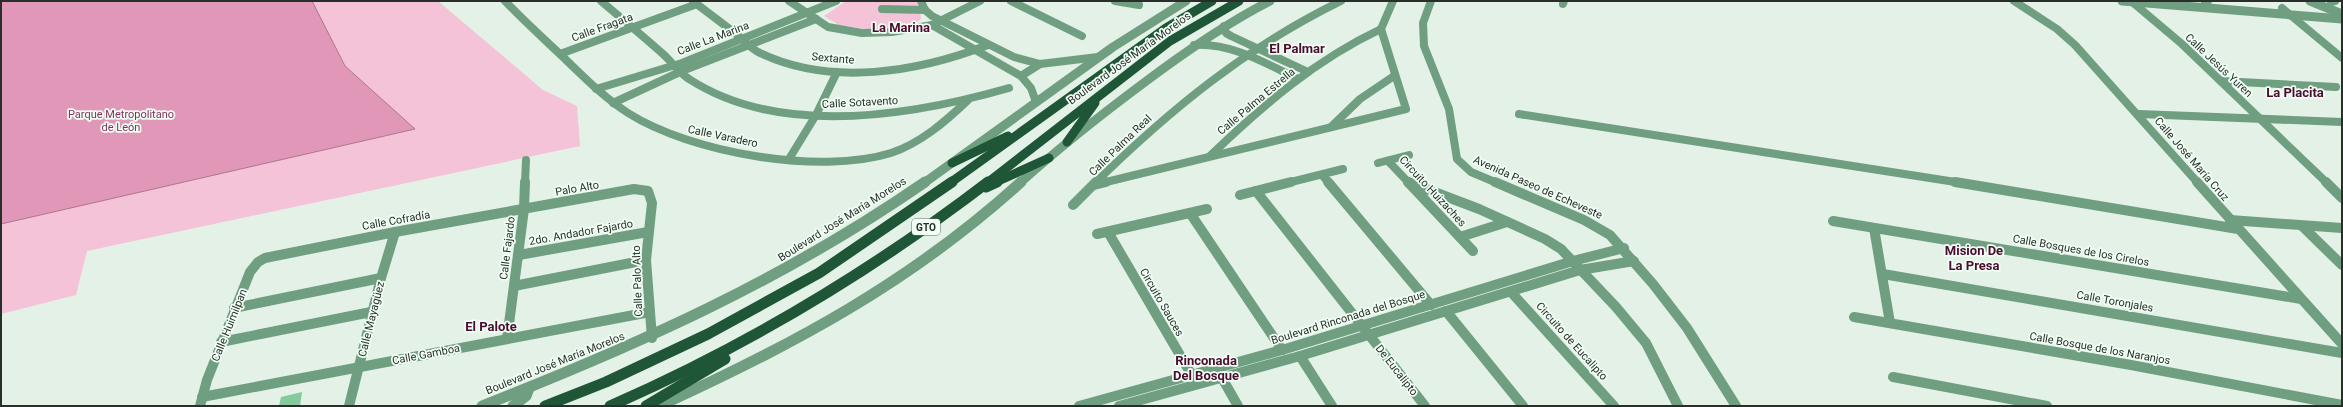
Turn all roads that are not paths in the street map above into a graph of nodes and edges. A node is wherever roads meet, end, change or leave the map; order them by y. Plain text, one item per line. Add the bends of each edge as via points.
1 (505, 1) edge
2 (601, 1) edge
3 (789, 1) edge
4 (836, 1) edge
5 (921, 1) edge
6 (1011, 1) edge
7 (1114, 1) edge
8 (1186, 1) edge
9 (1212, 1) edge
10 (1239, 1) edge
11 (1270, 1) edge
12 (1341, 1) edge
13 (1393, 1) edge
14 (1431, 1) edge
15 (2014, 1) edge
16 (2122, 1) edge
17 (2132, 1) edge
18 (2190, 1) edge
19 (2310, 1) edge
20 (695, 2) edge
21 (977, 2) edge
22 (2206, 2) edge
23 (2331, 2) edge
24 (1139, 5) dead end
25 (882, 8) dead end
26 (2282, 8) junction
27 (925, 10) junction
28 (809, 13) junction
29 (2289, 14) junction
30 (2342, 14) edge
31 (816, 19) junction
32 (942, 20) junction
33 (932, 25) junction
34 (1224, 26) junction
35 (633, 27) junction
36 (1381, 29) junction
37 (1082, 36) dead end
38 (745, 41) junction
39 (988, 45) junction
40 (1193, 46) junction
41 (1255, 48) junction
42 (976, 50) junction
43 (560, 54) junction
44 (1244, 55) junction
45 (1098, 57) junction
46 (2342, 58) edge
47 (1040, 64) junction
48 (675, 65) junction
49 (682, 71) junction
50 (837, 72) junction
51 (1308, 72) junction
52 (1021, 76) junction
53 (1394, 76) junction
54 (1298, 79) junction
55 (632, 80) junction
56 (2221, 81) junction
57 (2336, 87) dead end
58 (643, 88) junction
59 (1009, 88) dead end
60 (596, 89) junction
61 (1104, 92) junction
62 (968, 100) junction
63 (1036, 102) junction
64 (613, 103) junction
65 (1519, 114) dead end
66 (2139, 114) junction
67 (816, 115) junction
68 (2260, 118) junction
69 (1035, 122) junction
70 (2342, 122) edge
71 (1330, 128) junction
72 (1067, 142) junction
73 (1409, 155) dead end
74 (1209, 157) junction
75 (789, 158) junction
76 (1049, 158) junction
77 (526, 160) dead end
78 (1388, 161) junction
79 (1378, 163) dead end
80 (952, 164) junction
81 (1343, 169) dead end
82 (1322, 175) junction
83 (1408, 182) junction
84 (1094, 185) junction
85 (634, 189) joint
86 (1256, 191) junction
87 (971, 194) junction
88 (1240, 195) dead end
89 (2342, 198) edge
90 (1073, 205) dead end
91 (1207, 209) dead end
92 (524, 210) junction
93 (1190, 213) junction
94 (2230, 220) junction
95 (1833, 221) dead end
96 (1507, 222) junction
97 (2302, 226) junction
98 (1874, 228) junction
99 (2342, 228) edge
100 (2238, 229) junction
101 (395, 232) junction
102 (648, 232) junction
103 (1108, 232) junction
104 (1097, 234) dead end
105 (1460, 237) junction
106 (1624, 248) junction
107 (1473, 251) dead end
108 (273, 255) joint
109 (519, 256) junction
110 (646, 260) junction
111 (1573, 261) junction
112 (1634, 261) junction
113 (2342, 265) edge
114 (1580, 270) junction
115 (1883, 274) junction
116 (380, 278) junction
117 (514, 286) junction
118 (1511, 292) junction
119 (2301, 299) junction
120 (1430, 304) junction
121 (234, 308) junction
122 (799, 309) junction
123 (1446, 311) junction
124 (371, 312) junction
125 (650, 312) junction
126 (1854, 318) dead end
127 (1890, 323) junction
128 (1361, 325) junction
129 (1369, 335) junction
130 (652, 338) junction
131 (507, 339) junction
132 (2340, 340) edge
133 (221, 342) junction
134 (1282, 350) junction
135 (2342, 353) edge
136 (1300, 356) junction
137 (359, 367) junction
138 (1192, 374) junction
139 (1893, 377) dead end
140 (1222, 378) junction
141 (1197, 384) junction
142 (529, 388) junction
143 (201, 402) edge
144 (1139, 403) edge
145 (2342, 405) edge
146 (349, 406) edge
147 (482, 406) edge
148 (513, 406) edge
149 (545, 406) edge
150 (610, 406) edge
151 (646, 406) edge
152 (659, 406) edge
153 (1079, 406) edge
154 (1119, 406) edge
155 (1238, 406) edge
156 (1332, 406) edge
157 (1425, 406) edge
158 (1523, 406) edge
159 (1614, 406) edge
160 (1678, 406) edge
161 (1736, 406) edge
162 (2047, 406) edge

1 - 43 street, Calle Varadero
2 - 35 street, Calle Sotavento
3 - 28 street
4 - 28 street, Calle La Marina
5 - 27 street
6 - 37 street
7 - 24 street
8 - 45 street, Boulevard José María Morelos
9 - 69 main road, Boulevard José María Morelos / GTO via 1166,28
10 - 61 main road, Boulevard José María Morelos / GTO via 1187,30
11 - 34 street
12 - 41 street, Calle Palma Real via 1291,26
13 - 36 street
14 - 106 street, Avenida Paseo de Echeveste via 1424,16 1423,38 1449,109 1460,164 1471,172 1593,224
15 - 66 street, Calle José María Cruz via 2067,37
16 - 17 street
17 - 29 street
17 - 56 street, Calle Jesús Yuren
18 - 22 street
19 - 30 street
20 - 35 street, Calle Fragata
20 - 38 street, Sextante
21 - 32 street
22 - 26 street
23 - 30 street
25 - 27 street
26 - 29 street
26 - 30 street
27 - 32 street
28 - 31 street
28 - 38 street, Calle La Marina
29 - 30 street
29 - 46 street
31 - 33 street via 837,30 862,34
31 - 38 street, Calle La Marina
32 - 33 street
32 - 39 street
33 - 42 street
34 - 40 street
34 - 41 street via 1228,35
35 - 43 street, Calle Fragata
35 - 48 street, Calle Sotavento
36 - 51 street, Calle Palma Estrella via 1335,53
36 - 53 street, Calle Palma Real
38 - 48 street, Calle La Marina
38 - 49 street, Calle La Marina
38 - 50 street, Sextante via 759,52 780,60
39 - 42 street, Sextante
39 - 47 street via 1014,57
40 - 44 street via 1218,45
40 - 72 street
41 - 44 street, Calle Palma Real
41 - 51 street
42 - 50 street, Sextante via 951,60 912,68
42 - 52 street
43 - 60 street, Calle Varadero
44 - 54 street
44 - 84 street, Calle Palma Real via 1175,108
45 - 47 street
45 - 63 street, Boulevard José María Morelos
47 - 52 street
48 - 49 street, Calle Sotavento
48 - 55 street, Calle La Marina
49 - 58 street, Calle La Marina
49 - 67 street, Calle Sotavento via 688,78 717,94 743,103
50 - 67 street
51 - 54 street, Calle Palma Estrella
52 - 63 street via 1031,88
53 - 71 street via 1360,98
53 - 71 street, Calle Palma Real via 1406,109
54 - 74 street, Calle Palma Estrella via 1239,127
55 - 58 street
55 - 60 street, Calle La Marina
56 - 57 street
56 - 68 street, Calle Jesús Yuren
58 - 64 street, Calle La Marina
59 - 62 street, Calle Sotavento
60 - 64 street, Calle Varadero
61 - 72 main road
61 - 87 main road, Boulevard José María Morelos / GTO
62 - 67 street, Calle Sotavento via 883,113 851,116
62 - 75 street, Calle Varadero via 920,138 891,153 857,159 822,161
63 - 80 street, Boulevard José María Morelos
64 - 75 street, Calle Varadero via 668,134 690,141 732,151
65 - 100 street
66 - 68 street
66 - 94 street, Calle José María Cruz
67 - 75 street
68 - 70 street
68 - 89 street, Calle Jesús Yuren
69 - 80 main road
69 - 149 main road, Boulevard José María Morelos / GTO via 819,273 708,334 606,382
71 - 74 street, Calle Palma Real
72 - 76 street
73 - 78 street
74 - 84 street, Calle Palma Real
76 - 87 main road
76 - 152 street via 1013,192 960,235 876,294 761,358
77 - 92 street, Calle Fajardo
78 - 79 street
78 - 83 street, Circuito Huizaches
80 - 130 street, Boulevard José María Morelos via 825,247 752,289
81 - 82 street
82 - 86 street
82 - 120 street
83 - 96 street
83 - 105 street, Circuito Huizaches
84 - 90 street
85 - 92 street, Palo Alto
85 - 102 street, Calle Palo Alto via 642,189 650,195 652,203
86 - 88 street
86 - 128 street, De Eucalipto
87 - 122 main road, Boulevard José María Morelos / GTO via 891,253
91 - 93 street
92 - 101 street, Calle Cofradía
92 - 109 street, Calle Fajardo
93 - 103 street
93 - 134 street
94 - 97 street
94 - 100 street, Calle José María Cruz
95 - 98 street, Calle Bosques de los Cirelos
96 - 105 street, Circuito Huizaches
96 - 111 street via 1553,243
97 - 99 street
97 - 113 street
98 - 115 street
98 - 119 street, Calle Bosques de los Cirelos
100 - 119 street, Calle José María Cruz
101 - 108 street, Calle Cofradía
101 - 116 street, Calle Mayagüez
102 - 109 street, 2do. Andador Fajardo
102 - 110 street, Calle Palo Alto
103 - 104 street
103 - 138 street, Circuito Sauces
105 - 107 street
106 - 111 street, Boulevard Rinconada del Bosque
106 - 112 street, Avenida Paseo de Echeveste
108 - 121 street, Calle Huimilpan via 253,267
109 - 117 street, Calle Fajardo
110 - 117 street
110 - 125 street, Calle Palo Alto
111 - 114 street
111 - 120 street, Boulevard Rinconada del Bosque
112 - 114 street, Boulevard Rinconada del Bosque
112 - 161 street, Avenida Paseo de Echeveste via 1687,328
114 - 118 street, Boulevard Rinconada del Bosque
114 - 160 street via 1646,343
115 - 127 street
115 - 135 street, Calle Toronjales
116 - 121 street
116 - 124 street, Calle Mayagüez
117 - 131 street, Calle Fajardo
118 - 123 street, Boulevard Rinconada del Bosque
118 - 159 street, Circuito de Eucalipto
119 - 132 street, Calle José María Cruz
120 - 128 street, Boulevard Rinconada del Bosque
121 - 133 street, Calle Huimilpan
122 - 150 main road, Boulevard José María Morelos / GTO via 738,346
122 - 151 main road via 717,364
123 - 129 street, Boulevard Rinconada del Bosque
123 - 158 street
124 - 133 street
124 - 137 street, Calle Mayagüez
125 - 130 street, Calle Palo Alto
125 - 131 street, Calle Gamboa
126 - 127 street, Calle Bosque de los Naranjos
127 - 145 street, Calle Bosque de los Naranjos
128 - 129 street, De Eucalipto
128 - 134 street, Boulevard Rinconada del Bosque
129 - 136 street, Boulevard Rinconada del Bosque
129 - 157 street, De Eucalipto
130 - 142 street, Boulevard José María Morelos
131 - 137 street, Calle Gamboa
133 - 143 street, Calle Huimilpan
134 - 138 street, Boulevard Rinconada del Bosque
136 - 140 street, Boulevard Rinconada del Bosque
136 - 156 street
137 - 143 street, Calle Gamboa
137 - 146 street, Calle Mayagüez
138 - 141 street, Circuito Sauces
138 - 153 street, Boulevard Rinconada del Bosque
139 - 162 street
140 - 141 street, Boulevard Rinconada del Bosque
140 - 155 street
141 - 144 street, Boulevard Rinconada del Bosque
142 - 147 street, Boulevard José María Morelos
142 - 148 street via 526,396
144 - 154 street, Boulevard Rinconada del Bosque

